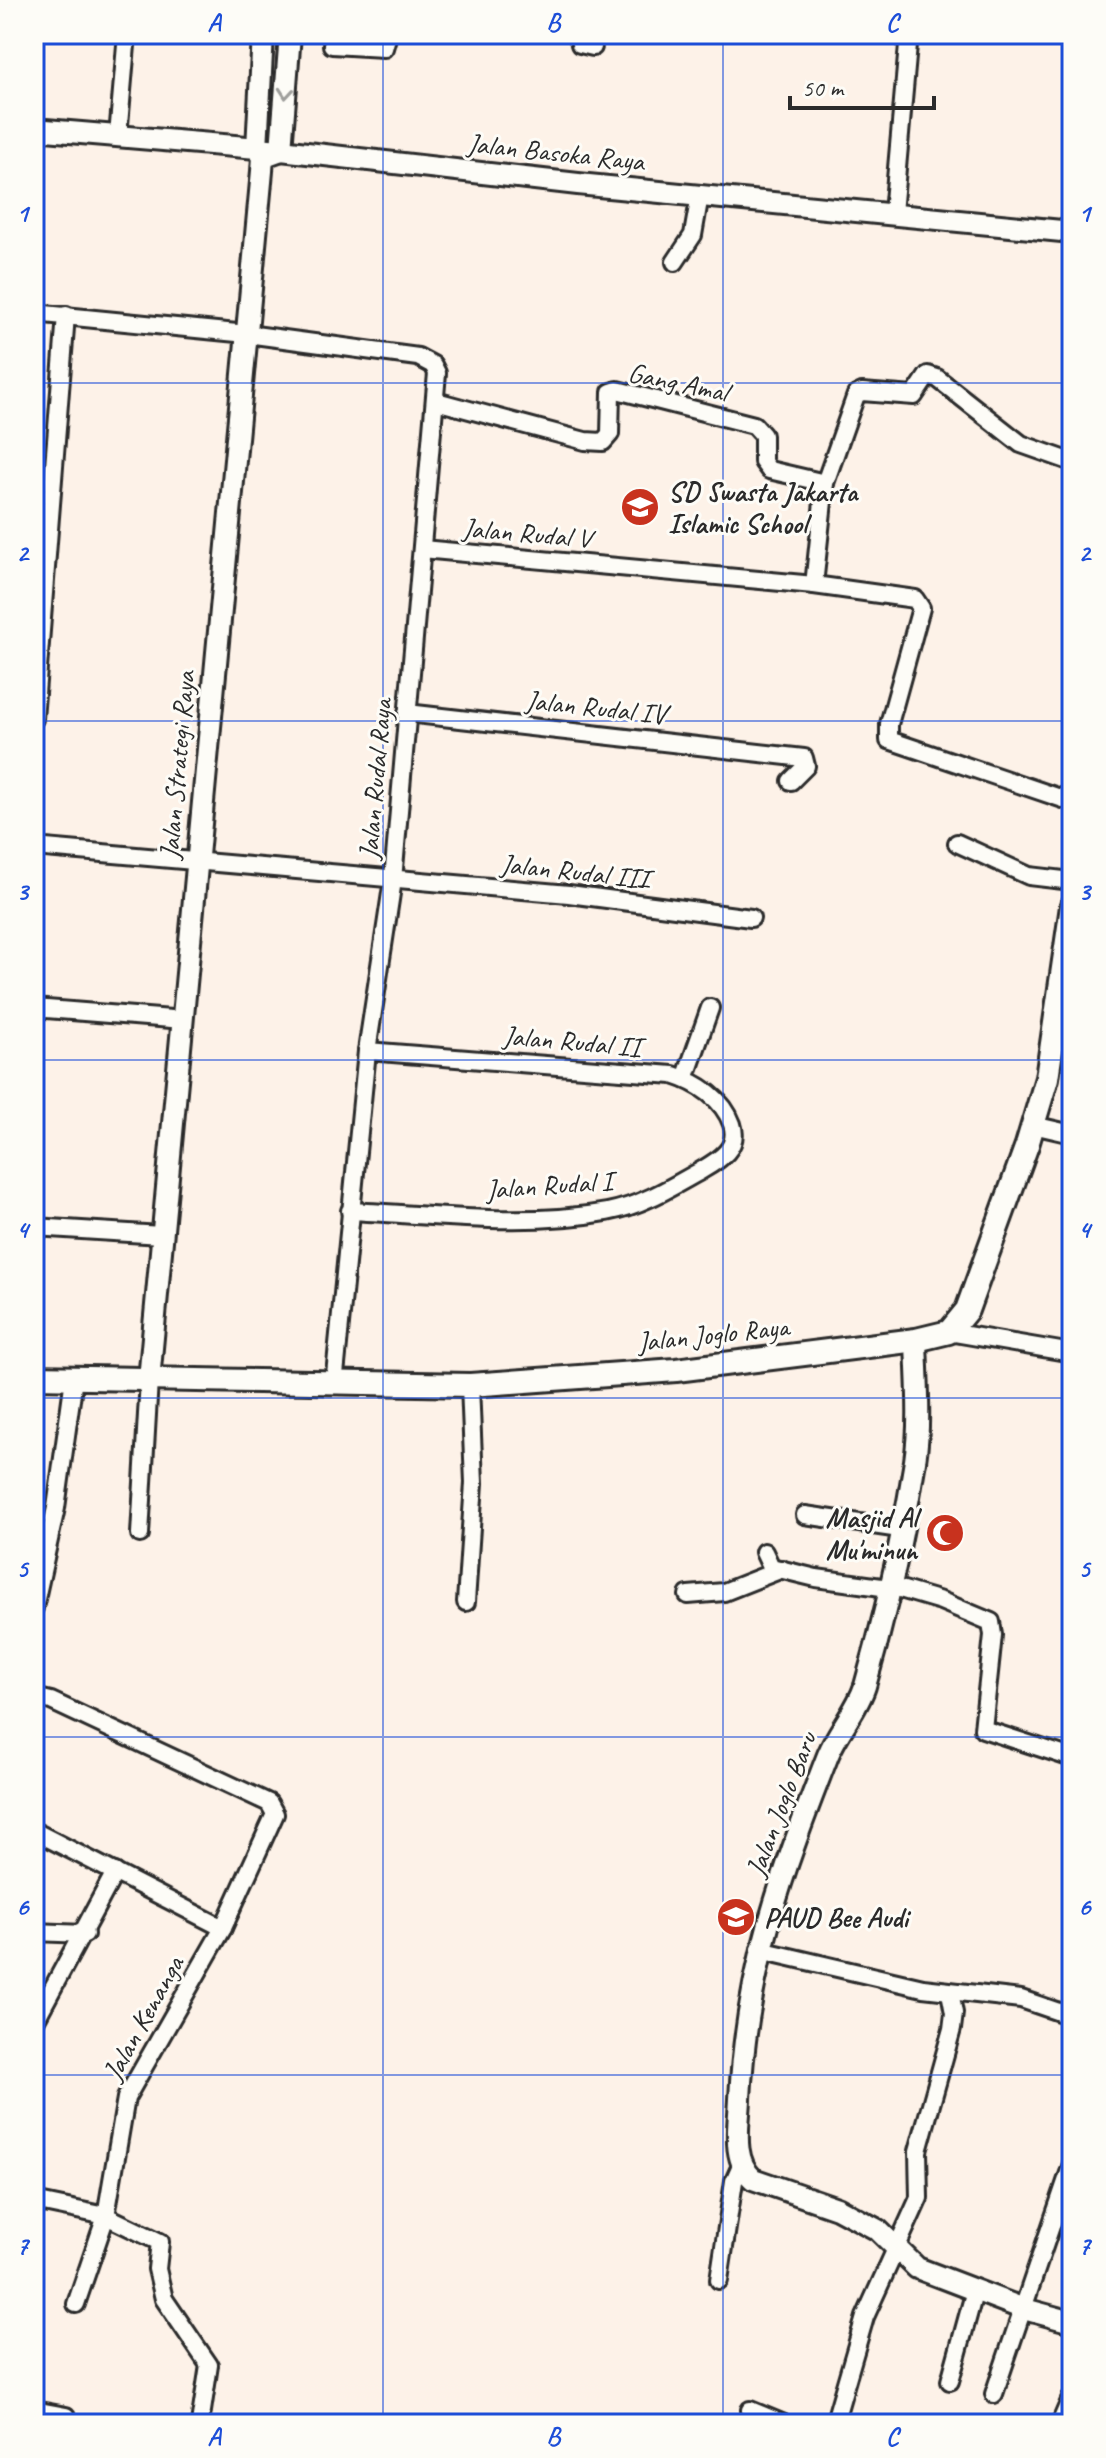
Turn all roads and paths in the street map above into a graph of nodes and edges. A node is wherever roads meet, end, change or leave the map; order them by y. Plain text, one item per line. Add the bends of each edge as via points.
1 (127, 34) edge
2 (263, 34) edge
3 (290, 34) edge
4 (388, 34) edge
5 (578, 34) edge
6 (909, 34) edge
7 (1027, 34) edge
8 (1069, 38) dead end
9 (332, 45) dead end
10 (593, 47) dead end
11 (262, 59) junction
12 (289, 60) junction
13 (34, 129) edge
14 (118, 136) junction
15 (265, 157) junction
16 (700, 195) junction
17 (893, 213) junction
18 (1072, 232) edge
19 (675, 262) dead end
20 (34, 313) edge
21 (66, 315) junction
22 (247, 334) junction
23 (436, 401) junction
24 (1072, 462) edge
25 (825, 483) junction
26 (422, 549) junction
27 (814, 585) junction
28 (407, 713) junction
29 (34, 719) edge
30 (791, 781) dead end
31 (1072, 802) edge
32 (957, 843) dead end
33 (34, 847) edge
34 (199, 863) junction
35 (393, 880) junction
36 (1072, 881) edge
37 (1072, 906) edge
38 (751, 918) dead end
39 (34, 1008) edge
40 (710, 1008) dead end
41 (180, 1020) junction
42 (367, 1051) junction
43 (685, 1079) junction
44 (1033, 1125) junction
45 (1072, 1134) edge
46 (732, 1144) joint
47 (350, 1211) junction
48 (34, 1227) edge
49 (161, 1235) junction
50 (949, 1332) junction
51 (916, 1340) junction
52 (1072, 1353) edge
53 (34, 1377) edge
54 (74, 1378) junction
55 (149, 1380) junction
56 (334, 1385) junction
57 (470, 1385) junction
58 (805, 1515) dead end
59 (900, 1529) junction
60 (140, 1534) dead end
61 (764, 1552) dead end
62 (782, 1569) junction
63 (889, 1587) junction
64 (688, 1595) dead end
65 (466, 1602) dead end
66 (34, 1608) edge
67 (34, 1697) edge
68 (1072, 1758) edge
69 (34, 1831) edge
70 (115, 1872) junction
71 (223, 1928) junction
72 (34, 1932) edge
73 (85, 1934) junction
74 (760, 1950) junction
75 (950, 1992) junction
76 (1072, 2011) edge
77 (34, 2023) edge
78 (742, 2163) junction
79 (1072, 2164) edge
80 (34, 2201) edge
81 (106, 2216) junction
82 (894, 2248) junction
83 (719, 2280) dead end
84 (975, 2290) junction
85 (76, 2304) dead end
86 (1024, 2309) junction
87 (1072, 2322) edge
88 (950, 2381) dead end
89 (994, 2394) dead end
90 (1072, 2396) edge
91 (34, 2410) edge
92 (750, 2410) dead end
93 (69, 2424) edge
94 (200, 2424) edge
95 (784, 2424) edge
96 (834, 2424) edge
97 (1060, 2424) edge

1 - 14 street
2 - 11 street
3 - 12 street
4 - 9 street via 384,48
5 - 10 street via 580,44
6 - 17 street
7 - 8 street
11 - 12 street
11 - 15 street
12 -> 15 street
13 - 14 street, Jalan Basoka Raya
14 - 15 street, Jalan Basoka Raya
15 - 16 street, Jalan Basoka Raya
15 - 22 street, Jalan Strategi Raya
16 - 17 street, Jalan Basoka Raya
16 - 19 street via 693,235
17 - 18 street, Jalan Basoka Raya
20 - 21 street
21 - 22 street
21 - 29 street
22 - 23 street, Jalan Rudal Raya via 418,357 435,369
22 - 34 street, Jalan Strategi Raya
23 - 25 street, Gang Amal via 603,442 610,434 608,399 617,390 754,425 763,435 763,462 769,470
23 - 26 street, Jalan Rudal Raya
24 - 25 street via 1021,444 928,375 914,396 856,395
25 - 27 street
26 - 27 street, Jalan Rudal V
26 - 28 street, Jalan Rudal Raya
27 - 31 street, Jalan Rudal V via 915,599 921,608 889,740
28 - 30 street, Jalan Rudal IV via 780,753 806,761
28 - 35 street, Jalan Rudal Raya
32 - 36 street via 1029,876
33 - 34 street, Jalan Rudal III
34 - 35 street, Jalan Rudal III
34 - 41 street, Jalan Strategi Raya
35 - 38 street, Jalan Rudal III via 569,894
35 - 42 street, Jalan Rudal Raya
37 - 44 main road via 1047,1078
39 - 41 street
40 - 43 street
41 - 49 street, Jalan Strategi Raya
42 - 43 street, Jalan Rudal II
42 - 47 street, Jalan Rudal Raya
43 - 46 street, Jalan Rudal II via 727,1111 734,1130
44 - 45 street
44 - 50 main road via 967,1310
46 - 47 street, Jalan Rudal I via 724,1157 661,1193 609,1212 529,1218
47 - 56 street, Jalan Rudal Raya
48 - 49 street
49 - 55 street, Jalan Strategi Raya
50 - 51 main road, Jalan Joglo Raya
50 - 52 street
51 - 57 main road, Jalan Joglo Raya via 676,1370
51 - 59 street, Jalan Joglo Baru via 916,1446
53 - 54 main road, Jalan Joglo Raya
54 - 55 main road, Jalan Joglo Raya
54 - 66 street via 56,1508
55 - 56 main road, Jalan Joglo Raya
55 - 60 street
56 - 57 main road, Jalan Joglo Raya
57 - 65 street via 474,1483
58 - 59 street
59 - 63 street, Jalan Joglo Baru
61 - 62 street via 771,1567
62 - 63 street
62 - 64 street via 724,1592
63 - 68 street via 991,1622 983,1729
63 - 74 street, Jalan Joglo Baru via 859,1704 831,1749 784,1869
67 - 71 street, Jalan Kenanga via 269,1803 275,1814
69 - 70 street
70 - 71 street
70 - 73 street
71 - 81 street, Jalan Kenanga via 126,2098
72 - 73 street
73 - 77 street
74 - 75 street
74 - 78 street, Jalan Joglo Baru via 743,2033 738,2148
75 - 76 street via 1021,1999
75 - 82 street via 952,2029 918,2151 919,2198
78 - 82 street via 753,2179 837,2208 878,2230
78 - 83 street via 734,2181
79 - 86 street
80 - 81 street
81 - 85 street, Jalan Kenanga
81 - 94 street via 162,2246 157,2269 164,2299 209,2365
82 - 84 street via 917,2268
82 - 96 street via 865,2317
84 - 86 street
84 - 88 street
86 - 87 street
86 - 89 street
90 - 97 street
91 - 93 street via 63,2414
92 - 95 street

